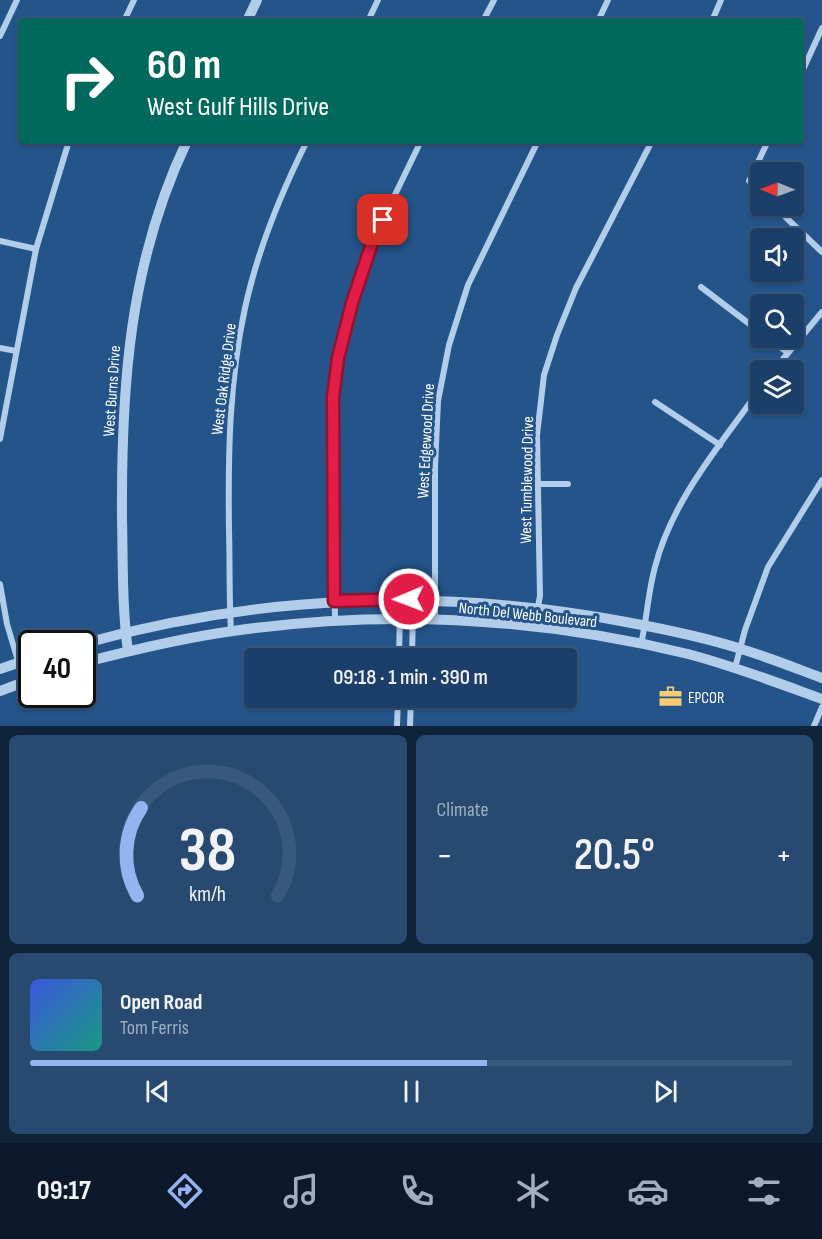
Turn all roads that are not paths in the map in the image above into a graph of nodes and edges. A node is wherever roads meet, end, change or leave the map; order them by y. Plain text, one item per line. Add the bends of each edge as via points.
1 (17, 0) edge
2 (135, 0) edge
3 (257, 0) edge
4 (378, 0) edge
5 (494, 0) edge
6 (608, 0) edge
7 (721, 0) edge
8 (125, 18) edge
9 (248, 18) edge
10 (369, 18) edge
11 (485, 18) edge
12 (599, 18) edge
13 (713, 18) edge
14 (822, 28) edge
15 (0, 36) edge
16 (804, 67) edge
17 (68, 144) edge
18 (186, 144) edge
19 (306, 144) edge
20 (420, 144) edge
21 (537, 144) edge
22 (650, 144) edge
23 (767, 144) edge
24 (758, 162) edge
25 (784, 216) edge
26 (0, 241) edge
27 (36, 249) junction
28 (822, 252) edge
29 (701, 287) dead end
30 (822, 312) edge
31 (750, 324) edge
32 (0, 348) edge
33 (782, 348) edge
34 (16, 351) junction
35 (787, 352) junction
36 (781, 360) edge
37 (655, 402) dead end
38 (750, 403) edge
39 (0, 439) edge
40 (720, 445) junction
41 (822, 480) edge
42 (537, 484) junction
43 (568, 484) dead end
44 (0, 584) edge
45 (409, 599) junction
46 (334, 601) junction
47 (436, 601) junction
48 (537, 608) junction
49 (230, 612) junction
50 (400, 619) junction
51 (412, 619) junction
52 (435, 619) junction
53 (334, 621) junction
54 (645, 626) junction
55 (534, 627) junction
56 (231, 631) junction
57 (125, 632) junction
58 (96, 640) edge
59 (641, 644) junction
60 (399, 648) edge
61 (412, 648) edge
62 (741, 649) junction
63 (128, 651) junction
64 (96, 659) edge
65 (18, 662) joint
66 (735, 668) junction
67 (0, 669) edge
68 (822, 678) edge
69 (18, 684) edge
70 (0, 691) edge
71 (822, 699) edge
72 (822, 707) edge
73 (398, 708) edge
74 (411, 708) edge
75 (397, 726) edge
76 (410, 726) edge
77 (814, 726) edge

1 - 15 street
2 - 8 street
3 - 9 street
4 - 10 street
5 - 11 street
6 - 12 street
7 - 13 street
14 - 16 street
17 - 27 street
18 - 57 street, West Burns Drive via 144,262 127,358 121,449
19 - 49 street, West Oak Ridge Drive via 281,198 245,307 230,417
20 - 46 street via 373,240 338,358 333,397
21 - 47 street, West Edgewood Drive via 468,285 449,345 437,412
22 - 42 street, West Tumblewood Drive via 576,288 557,335 544,375 537,435
23 - 24 street
25 - 28 street
26 - 27 street
27 - 34 street
29 - 31 street
30 - 35 street
32 - 34 street
33 - 35 street
34 - 39 street
35 - 36 street
37 - 40 street
38 - 40 street
40 - 54 street via 669,526 655,566
41 - 62 street via 768,567
42 - 43 street
42 - 48 street, West Tumblewood Drive
44 - 65 street
45 - 46 street, North Del Webb Boulevard
45 - 47 street, North Del Webb Boulevard
45 - 50 street via 400,609
45 - 51 street
46 - 49 street, North Del Webb Boulevard
46 - 53 street
47 - 48 street, North Del Webb Boulevard
47 - 52 street, West Edgewood Drive
48 - 54 street, North Del Webb Boulevard
48 - 55 street, West Tumblewood Drive
49 - 56 street, West Oak Ridge Drive
49 - 57 street, North Del Webb Boulevard
50 - 51 street, North Del Webb Boulevard
50 - 53 street, North Del Webb Boulevard
50 - 60 street
51 - 52 street, North Del Webb Boulevard
51 - 61 street
52 - 55 street, North Del Webb Boulevard
53 - 56 street, North Del Webb Boulevard
54 - 59 street
54 - 62 street, North Del Webb Boulevard
55 - 59 street, North Del Webb Boulevard
56 - 63 street, North Del Webb Boulevard
57 - 58 street, North Del Webb Boulevard
57 - 63 street, West Burns Drive
59 - 66 street, North Del Webb Boulevard
62 - 66 street
62 - 68 street, North Del Webb Boulevard
63 - 64 street, North Del Webb Boulevard
65 - 67 street
66 - 71 street, North Del Webb Boulevard
69 - 70 street
72 - 77 street
73 - 75 street
74 - 76 street

